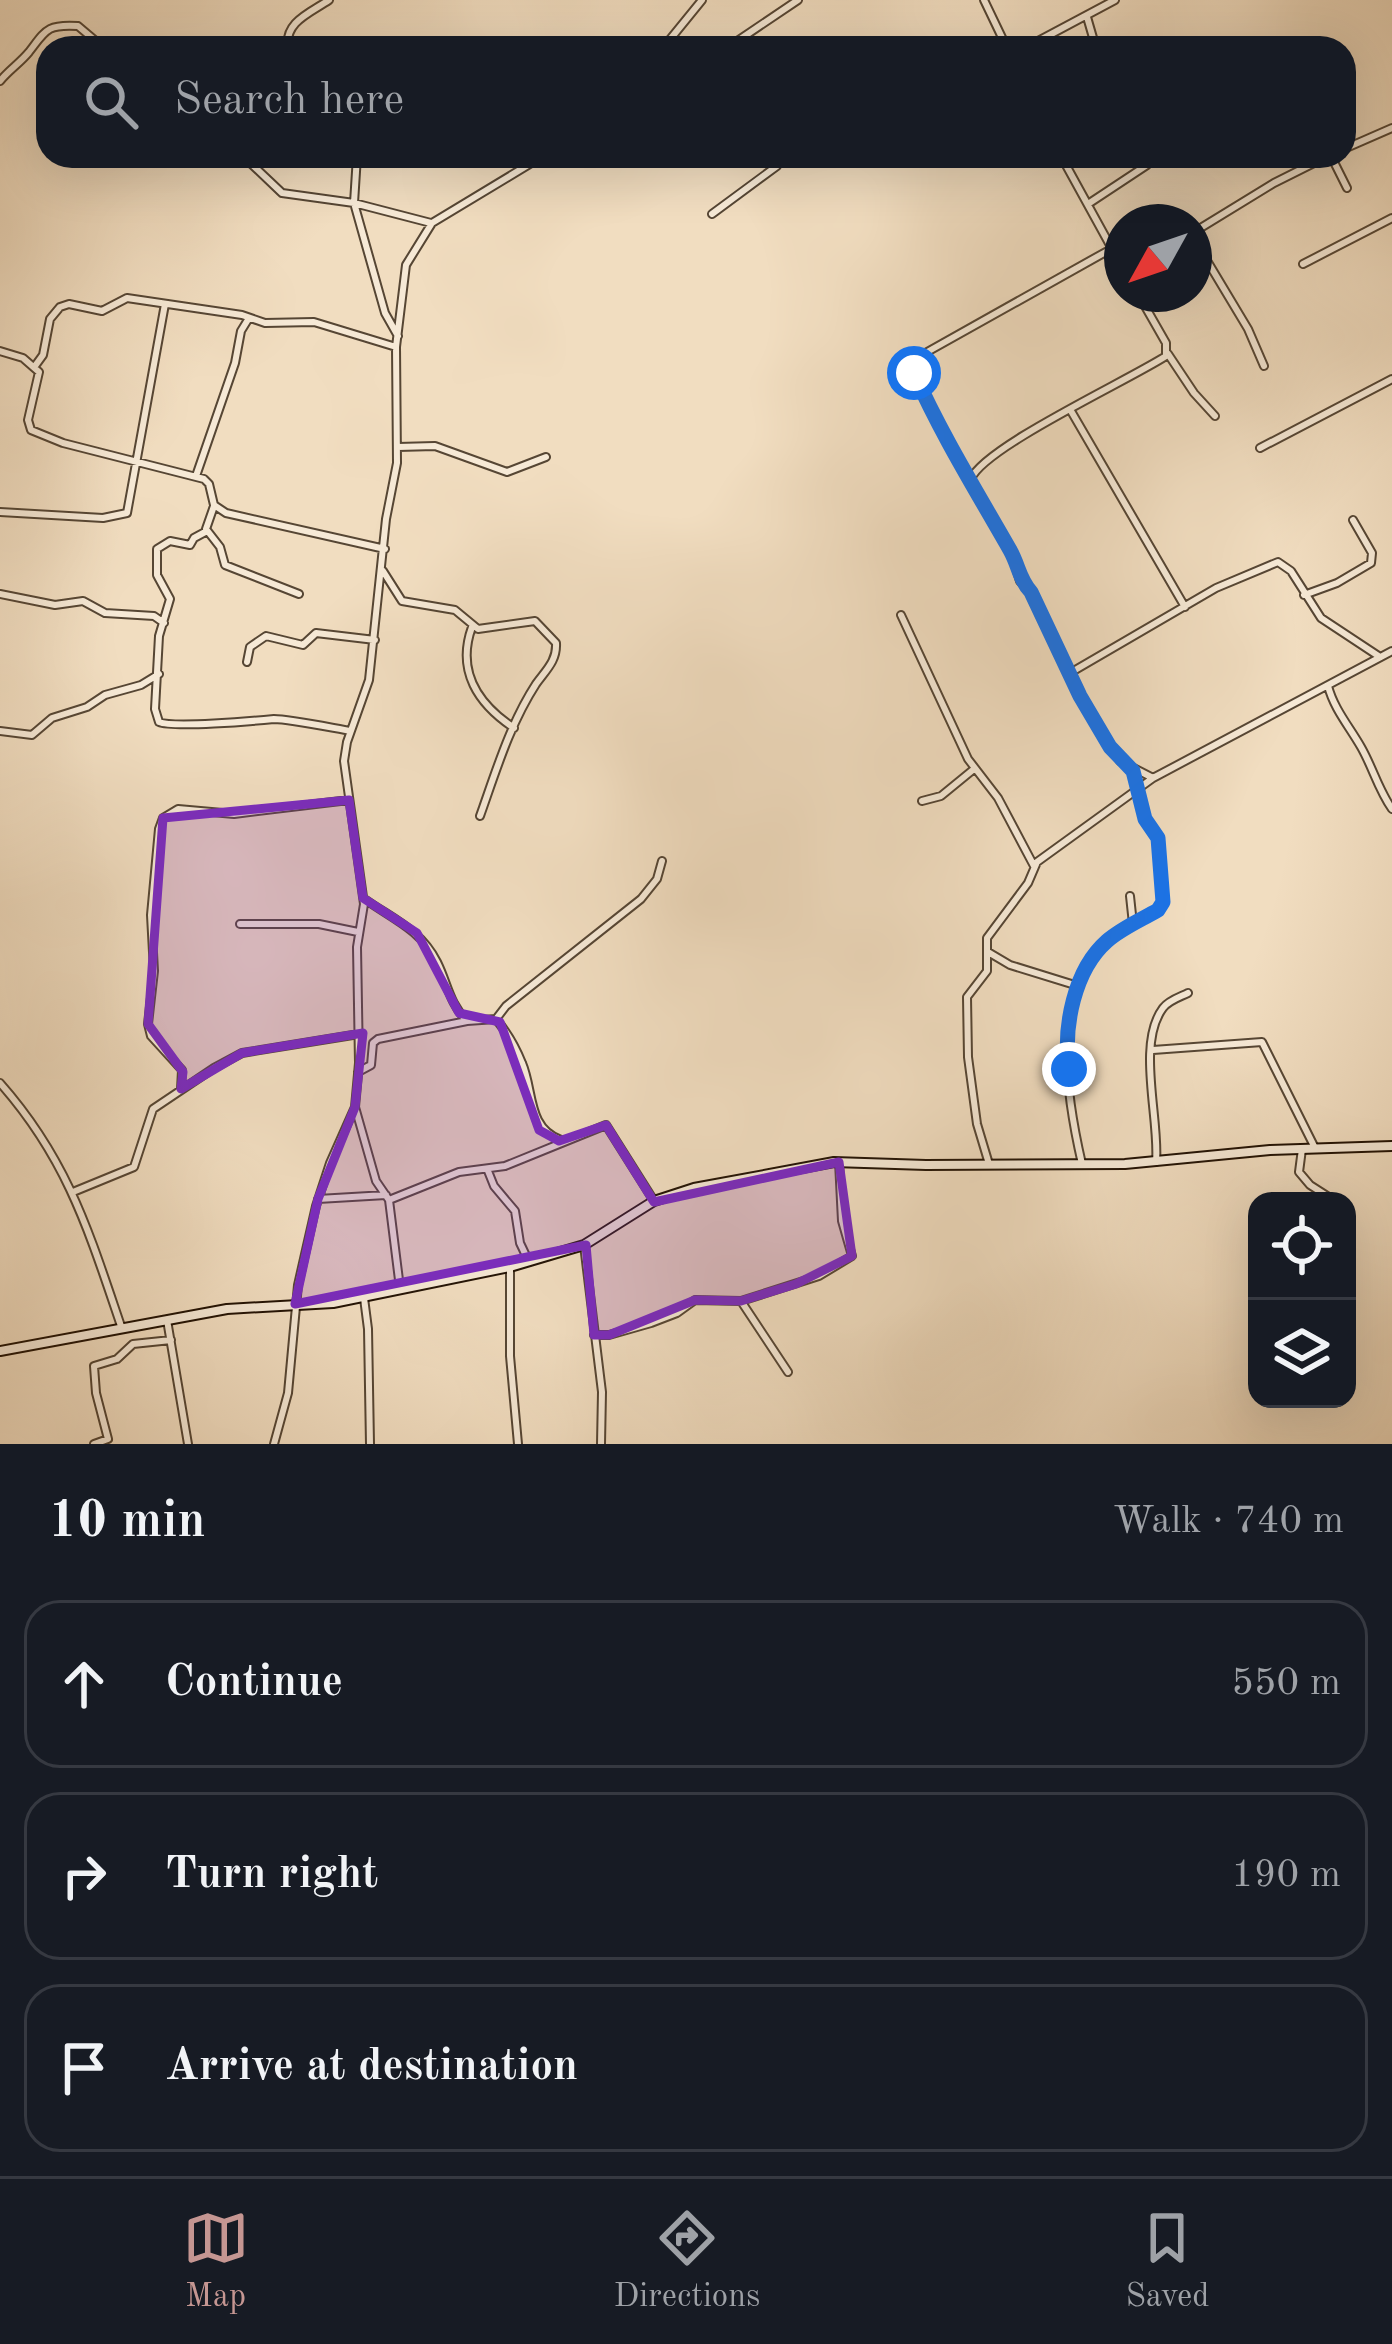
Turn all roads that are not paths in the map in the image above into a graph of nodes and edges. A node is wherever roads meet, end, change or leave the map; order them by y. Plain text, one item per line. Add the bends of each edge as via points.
1 (329, 0) edge
2 (702, 0) edge
3 (798, 0) edge
4 (1115, 0) edge
5 (985, 1) edge
6 (1087, 16) junction
7 (38, 36) edge
8 (90, 36) edge
9 (289, 36) edge
10 (673, 36) edge
11 (745, 36) edge
12 (1001, 36) edge
13 (1048, 36) edge
14 (1093, 36) edge
15 (36, 39) edge
16 (0, 81) edge
17 (1392, 128) edge
18 (1356, 143) edge
19 (255, 168) edge
20 (356, 168) edge
21 (523, 168) edge
22 (774, 168) edge
23 (1068, 168) edge
24 (1142, 168) edge
25 (1304, 168) edge
26 (1336, 168) edge
27 (1347, 188) dead end
28 (354, 202) junction
29 (1088, 204) junction
30 (712, 214) dead end
31 (1392, 218) edge
32 (432, 223) junction
33 (1212, 225) edge
34 (1104, 235) edge
35 (1104, 253) edge
36 (1303, 264) dead end
37 (1212, 267) edge
38 (165, 304) junction
39 (1148, 312) edge
40 (249, 318) junction
41 (398, 336) junction
42 (396, 347) junction
43 (0, 351) edge
44 (1168, 354) junction
45 (35, 366) junction
46 (1264, 366) dead end
47 (1392, 379) edge
48 (1071, 411) junction
49 (1215, 416) dead end
50 (398, 447) junction
51 (1261, 448) dead end
52 (546, 457) dead end
53 (138, 462) junction
54 (196, 476) junction
55 (971, 479) junction
56 (214, 505) junction
57 (0, 512) edge
58 (1353, 520) dead end
59 (207, 531) junction
60 (385, 549) junction
61 (383, 571) junction
62 (0, 594) edge
63 (299, 594) dead end
64 (1304, 596) junction
65 (1185, 607) junction
66 (901, 615) dead end
67 (164, 622) junction
68 (472, 628) junction
69 (375, 640) junction
70 (1392, 651) edge
71 (1380, 657) junction
72 (247, 662) dead end
73 (1070, 673) junction
74 (160, 674) junction
75 (1328, 685) junction
76 (514, 728) junction
77 (0, 731) edge
78 (351, 731) junction
79 (974, 769) junction
80 (1133, 771) junction
81 (1153, 778) junction
82 (1138, 789) junction
83 (349, 800) junction
84 (922, 802) dead end
85 (1392, 809) edge
86 (480, 816) dead end
87 (662, 861) dead end
88 (1034, 866) junction
89 (1130, 896) dead end
90 (363, 898) junction
91 (240, 924) dead end
92 (1133, 924) junction
93 (358, 932) junction
94 (988, 952) junction
95 (1078, 986) junction
96 (1188, 993) dead end
97 (496, 1019) junction
98 (467, 1021) junction
99 (359, 1034) junction
100 (1153, 1050) junction
101 (358, 1072) junction
102 (0, 1084) edge
103 (181, 1089) junction
104 (355, 1107) junction
105 (561, 1140) junction
106 (1392, 1146) edge
107 (1315, 1148) junction
108 (1302, 1149) junction
109 (839, 1162) junction
110 (1156, 1162) junction
111 (989, 1164) junction
112 (1082, 1164) junction
113 (488, 1171) junction
114 (73, 1192) junction
115 (1321, 1192) edge
116 (387, 1197) junction
117 (318, 1198) junction
118 (654, 1201) junction
119 (584, 1245) junction
120 (529, 1262) junction
121 (510, 1267) junction
122 (400, 1289) junction
123 (364, 1297) junction
124 (741, 1301) junction
125 (295, 1304) junction
126 (167, 1320) junction
127 (121, 1326) junction
128 (594, 1335) junction
129 (171, 1340) junction
130 (0, 1351) edge
131 (788, 1372) dead end
132 (94, 1444) edge
133 (188, 1444) edge
134 (274, 1444) edge
135 (370, 1444) edge
136 (518, 1444) edge
137 (601, 1444) edge

1 - 9 street
2 - 10 street
3 - 11 street
4 - 6 street
5 - 12 street
6 - 13 street
6 - 14 street
7 - 8 street via 78,26
15 - 16 street
17 - 18 street
19 - 28 street via 277,191
20 - 28 street
21 - 32 street
22 - 30 street
23 - 29 street
24 - 29 street
25 - 33 street
26 - 27 street
28 - 32 street
28 - 41 street
29 - 34 street
31 - 36 street
32 - 41 street via 406,265
35 - 55 street via 916,360 931,411
37 - 46 street
38 - 40 street
38 - 45 street via 127,298 101,311 62,306
38 - 53 street
39 - 44 street
40 - 42 street via 314,322
40 - 54 street
41 - 42 street
42 - 50 street
43 - 45 street
44 - 48 street
44 - 49 street
45 - 53 street via 31,430
47 - 51 street
48 - 55 street via 1004,449
48 - 65 street
50 - 52 street via 435,446 507,472
50 - 60 street
53 - 54 street
53 - 57 street via 119,518
54 - 56 street via 209,484
55 - 73 street
56 - 59 street
56 - 60 street
58 - 64 street via 1372,560
59 - 63 street via 227,566
59 - 67 street via 189,545 158,547 157,574 170,599
60 - 61 street
61 - 68 street via 402,601 455,610
61 - 69 street
62 - 67 street via 55,605 83,601 105,613
64 - 65 street via 1278,562
64 - 71 street via 1321,618
65 - 73 street
66 - 79 street
67 - 74 street
68 - 76 street via 470,681
68 - 76 street via 535,621 556,643 556,658
69 - 72 street via 316,632 303,645 266,636 250,647
69 - 78 street
70 - 71 street
71 - 75 street
73 - 80 street via 1110,747
74 - 77 street via 32,734
74 - 78 street via 155,714 163,725 281,719
75 - 81 street
75 - 85 street
76 - 86 street
78 - 83 street via 344,760
79 - 84 street
79 - 88 street
80 - 81 street
80 - 82 street
81 - 82 street
82 - 88 street
82 - 92 street via 1158,838 1164,889 1161,907
83 - 90 street
83 - 103 street via 234,814 178,809 164,818 148,1024 182,1070
87 - 97 street via 641,899
88 - 94 street via 988,938
89 - 92 street
90 - 93 street
90 - 98 street via 416,933
91 - 93 street
92 - 95 street via 1104,944
93 - 99 street
94 - 95 street
94 - 111 street via 987,971 967,1004 977,1124
95 - 112 street via 1066,1044
96 - 100 street via 1163,1008
97 - 98 street
97 - 105 street via 522,1061 538,1124
98 - 101 street via 377,1039 370,1066
99 - 101 street
99 - 103 street via 242,1053
100 - 107 street via 1262,1042
100 - 110 street
101 - 104 street
102 - 114 street
103 - 114 street via 149,1114 134,1166
104 - 116 street
104 - 117 street
105 - 113 street
105 - 118 street via 605,1125
106 - 107 main road
107 - 108 main road
108 - 110 main road
108 - 115 street via 1299,1172
109 - 111 main road
109 - 118 main road
109 - 124 street via 852,1256 819,1276
110 - 112 main road
111 - 112 main road
113 - 116 street via 459,1172
113 - 120 street via 514,1211
114 - 127 street
116 - 117 street
116 - 122 street
117 - 125 street
118 - 119 main road
119 - 120 main road
119 - 128 street
120 - 121 main road
121 - 122 main road
121 - 136 street
122 - 123 main road
123 - 125 main road
123 - 135 street
124 - 128 street via 695,1300 651,1323
124 - 131 street
125 - 126 main road
125 - 134 street via 288,1393
126 - 127 main road
126 - 129 street
127 - 130 main road
128 - 137 street
129 - 132 street via 133,1344 94,1366 108,1439
129 - 133 street

